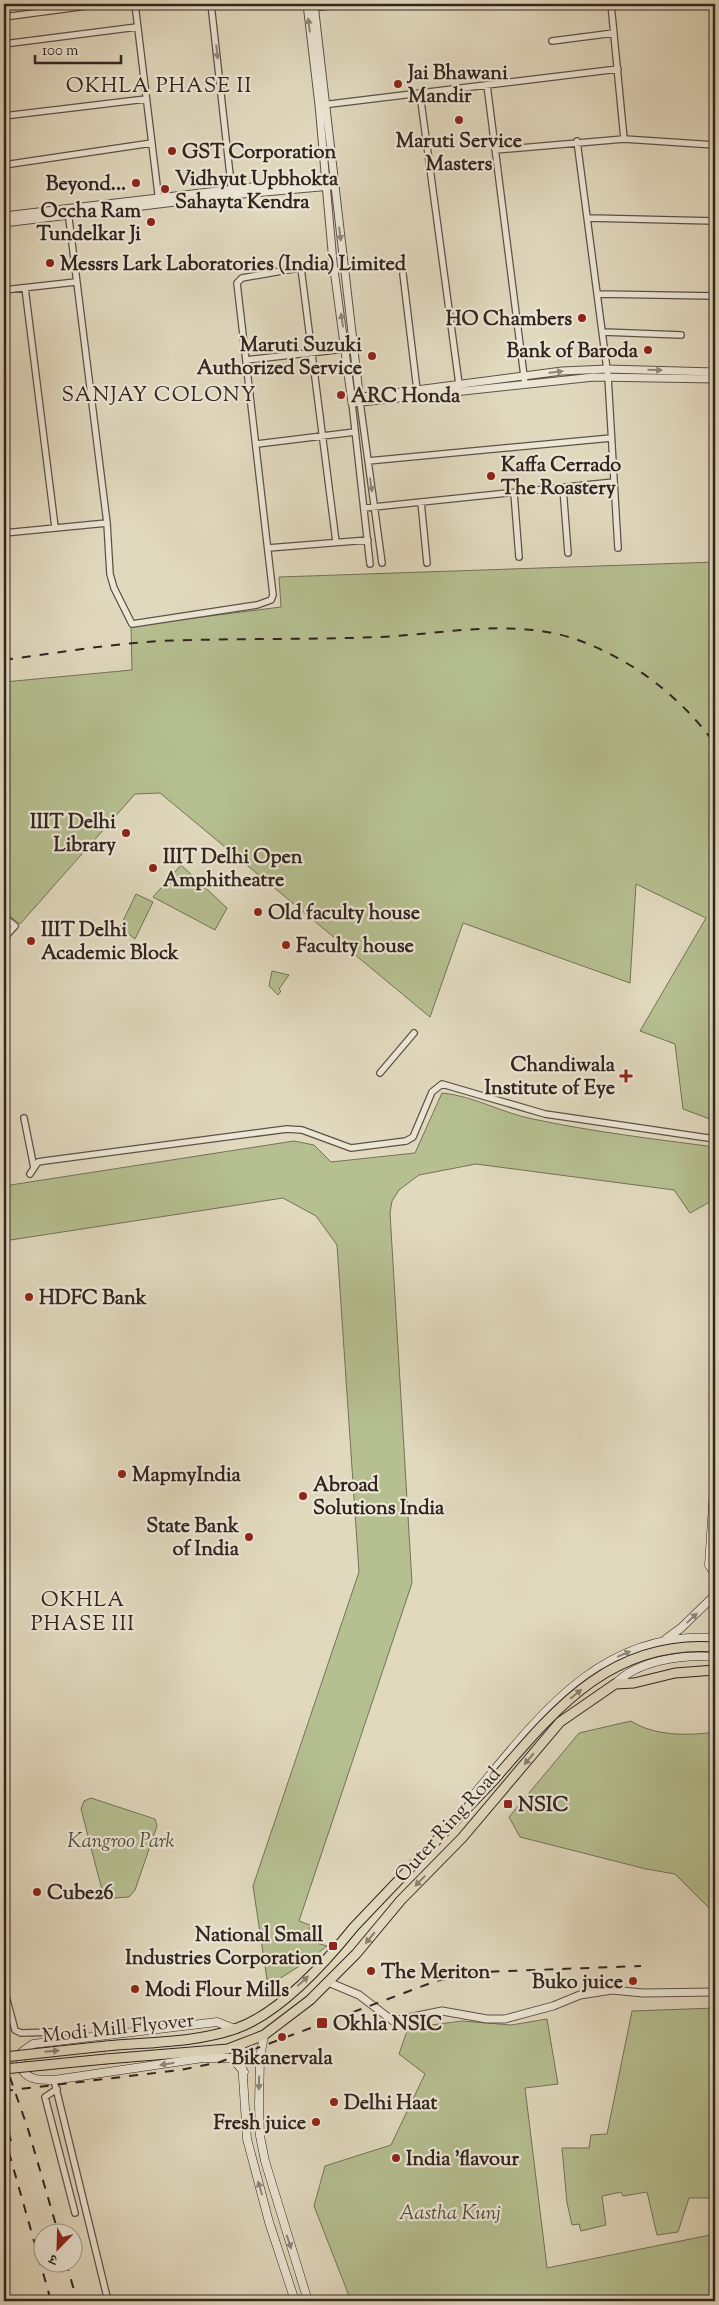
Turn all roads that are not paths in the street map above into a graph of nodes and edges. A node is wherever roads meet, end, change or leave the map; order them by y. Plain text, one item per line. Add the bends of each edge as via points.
1 (102, 4) edge
2 (135, 4) edge
3 (211, 4) edge
4 (346, 4) edge
5 (611, 4) edge
6 (311, 6) edge
7 (4, 17) edge
8 (138, 27) junction
9 (614, 32) junction
10 (552, 41) dead end
11 (4, 44) edge
12 (618, 68) junction
13 (487, 85) junction
14 (420, 94) junction
15 (146, 99) junction
16 (322, 105) junction
17 (4, 116) edge
18 (624, 139) junction
19 (577, 141) junction
20 (152, 143) junction
21 (715, 145) edge
22 (495, 150) junction
23 (4, 165) edge
24 (330, 182) junction
25 (232, 192) junction
26 (159, 200) junction
27 (68, 212) junction
28 (4, 216) edge
29 (589, 218) junction
30 (715, 221) edge
31 (4, 223) edge
32 (333, 262) junction
33 (301, 268) junction
34 (403, 274) dead end
35 (76, 282) junction
36 (25, 288) junction
37 (4, 290) edge
38 (598, 294) junction
39 (715, 296) edge
40 (603, 332) junction
41 (681, 335) dead end
42 (346, 349) junction
43 (312, 353) junction
44 (246, 360) junction
45 (715, 372) edge
46 (607, 373) junction
47 (524, 376) junction
48 (715, 379) edge
49 (459, 384) junction
50 (525, 384) junction
51 (418, 390) junction
52 (356, 400) junction
53 (355, 432) junction
54 (323, 437) junction
55 (611, 438) junction
56 (257, 444) junction
57 (368, 461) junction
58 (614, 482) junction
59 (563, 488) junction
60 (514, 492) junction
61 (420, 502) junction
62 (374, 507) junction
63 (364, 508) junction
64 (107, 523) junction
65 (55, 527) junction
66 (4, 533) edge
67 (368, 540) junction
68 (336, 542) junction
69 (268, 548) junction
70 (618, 548) dead end
71 (568, 554) dead end
72 (519, 557) dead end
73 (382, 563) dead end
74 (370, 564) dead end
75 (427, 564) dead end
76 (4, 917) edge
77 (4, 938) edge
78 (414, 1033) dead end
79 (380, 1073) dead end
80 (24, 1118) dead end
81 (715, 1139) edge
82 (34, 1168) junction
83 (30, 1174) dead end
84 (715, 1475) edge
85 (715, 1574) edge
86 (715, 1595) edge
87 (715, 1609) edge
88 (666, 1639) junction
89 (655, 1642) junction
90 (715, 1642) edge
91 (715, 1657) edge
92 (661, 1662) junction
93 (715, 1670) edge
94 (615, 1684) junction
95 (469, 1809) junction
96 (328, 1982) junction
97 (4, 1989) edge
98 (715, 1992) edge
99 (235, 2029) junction
100 (54, 2032) dead end
101 (264, 2035) junction
102 (241, 2046) junction
103 (228, 2049) junction
104 (4, 2057) edge
105 (215, 2058) junction
106 (4, 2069) edge
107 (244, 2072) junction
108 (54, 2080) junction
109 (57, 2089) junction
110 (86, 2208) junction
111 (108, 2301) edge
112 (296, 2301) edge
113 (308, 2301) edge

1 - 7 street
2 - 8 street
3 -> 25 street
4 - 6 street
5 - 9 street
6 - 16 street
8 - 11 street
8 - 15 street
9 - 10 street
9 - 12 street
12 - 13 street
12 - 18 street
13 - 14 street
13 - 22 street
14 - 16 street
14 - 49 street
15 - 17 street
15 - 20 street
16 - 24 street
18 - 19 street
18 - 21 street
19 - 22 street
19 - 29 street
20 - 23 street
20 - 26 street
22 - 47 street
24 - 25 street
24 - 32 street
24 -> 52 street
25 - 26 street
26 - 27 street
27 - 28 street
27 - 31 street
27 - 35 street
29 - 30 street
29 - 38 street
32 - 33 street
42 -> 32 street
33 - 43 street
33 - 44 street via 239,280 237,286
34 - 51 street
35 - 36 street
35 - 64 street
36 - 37 street
36 - 65 street
38 - 39 street
38 - 40 street
40 - 41 street
40 - 46 street
42 - 43 street
42 - 52 street
43 - 44 street
43 - 54 street
44 - 56 street
46 -> 45 street
47 -> 46 street
46 - 48 street
46 - 50 street
46 - 55 street
47 - 49 street
47 - 50 street
49 - 51 street
50 - 52 street
51 - 52 street
52 - 53 street
52 - 57 street
53 - 54 street
53 - 63 street
54 - 56 street
54 - 68 street
55 - 57 street
55 - 58 street
56 - 69 street
57 -> 62 street
58 - 59 street
58 - 70 street
59 - 60 street
59 - 71 street
60 - 61 street
60 - 72 street
61 - 62 street
61 - 75 street
62 - 63 street
62 - 73 street
63 - 67 street
64 - 65 street
64 - 69 street via 110,574 132,624 257,606 270,601 273,595
65 - 66 street
67 - 68 street
67 - 74 street
68 - 69 street
76 - 77 street via 15,926
78 - 79 street
80 - 82 street
81 - 82 street via 545,1114 442,1084 432,1092 413,1137 406,1141 351,1148 302,1130 287,1129 44,1160
82 - 83 street
84 - 85 main road via 710,1565
88 -> 86 main road
87 - 90 main road
88 - 89 main road
88 - 90 main road
89 - 92 main road via 666,1649
95 -> 89 main road via 470,1798 564,1691 617,1657
95 -> 90 main road, Outer Ring Road, bridge via 541,1726 565,1703 616,1666 667,1648
91 - 92 main road via 699,1655
92 - 94 main road via 632,1670
93 - 94 main road, Outer Ring Road via 675,1672 634,1683
94 -> 96 main road, Outer Ring Road via 560,1722 462,1838
99 -> 95 main road, Outer Ring Road via 266,2012 315,1970
96 - 98 street via 359,1995 393,2021 442,2011 505,2019 580,1995 612,1990
96 - 101 main road, Outer Ring Road
97 - 100 street via 15,2030 21,2033
104 -> 99 main road, Modi Mill Flyover, bridge via 189,2038
99 - 108 main road via 217,2022 65,2039 27,2047 20,2059 23,2072 35,2080
101 - 102 main road, Outer Ring Road
101 -> 113 main road via 259,2104 263,2153
102 - 103 main road, Outer Ring Road
102 - 107 main road
103 - 105 main road
103 - 106 main road, Modi Mill Flyover, bridge
105 - 107 main road via 232,2058
105 -> 108 main road
112 -> 107 main road via 247,2139
108 - 109 street
109 - 110 street
109 - 110 street via 45,2097 75,2212
110 - 111 street

